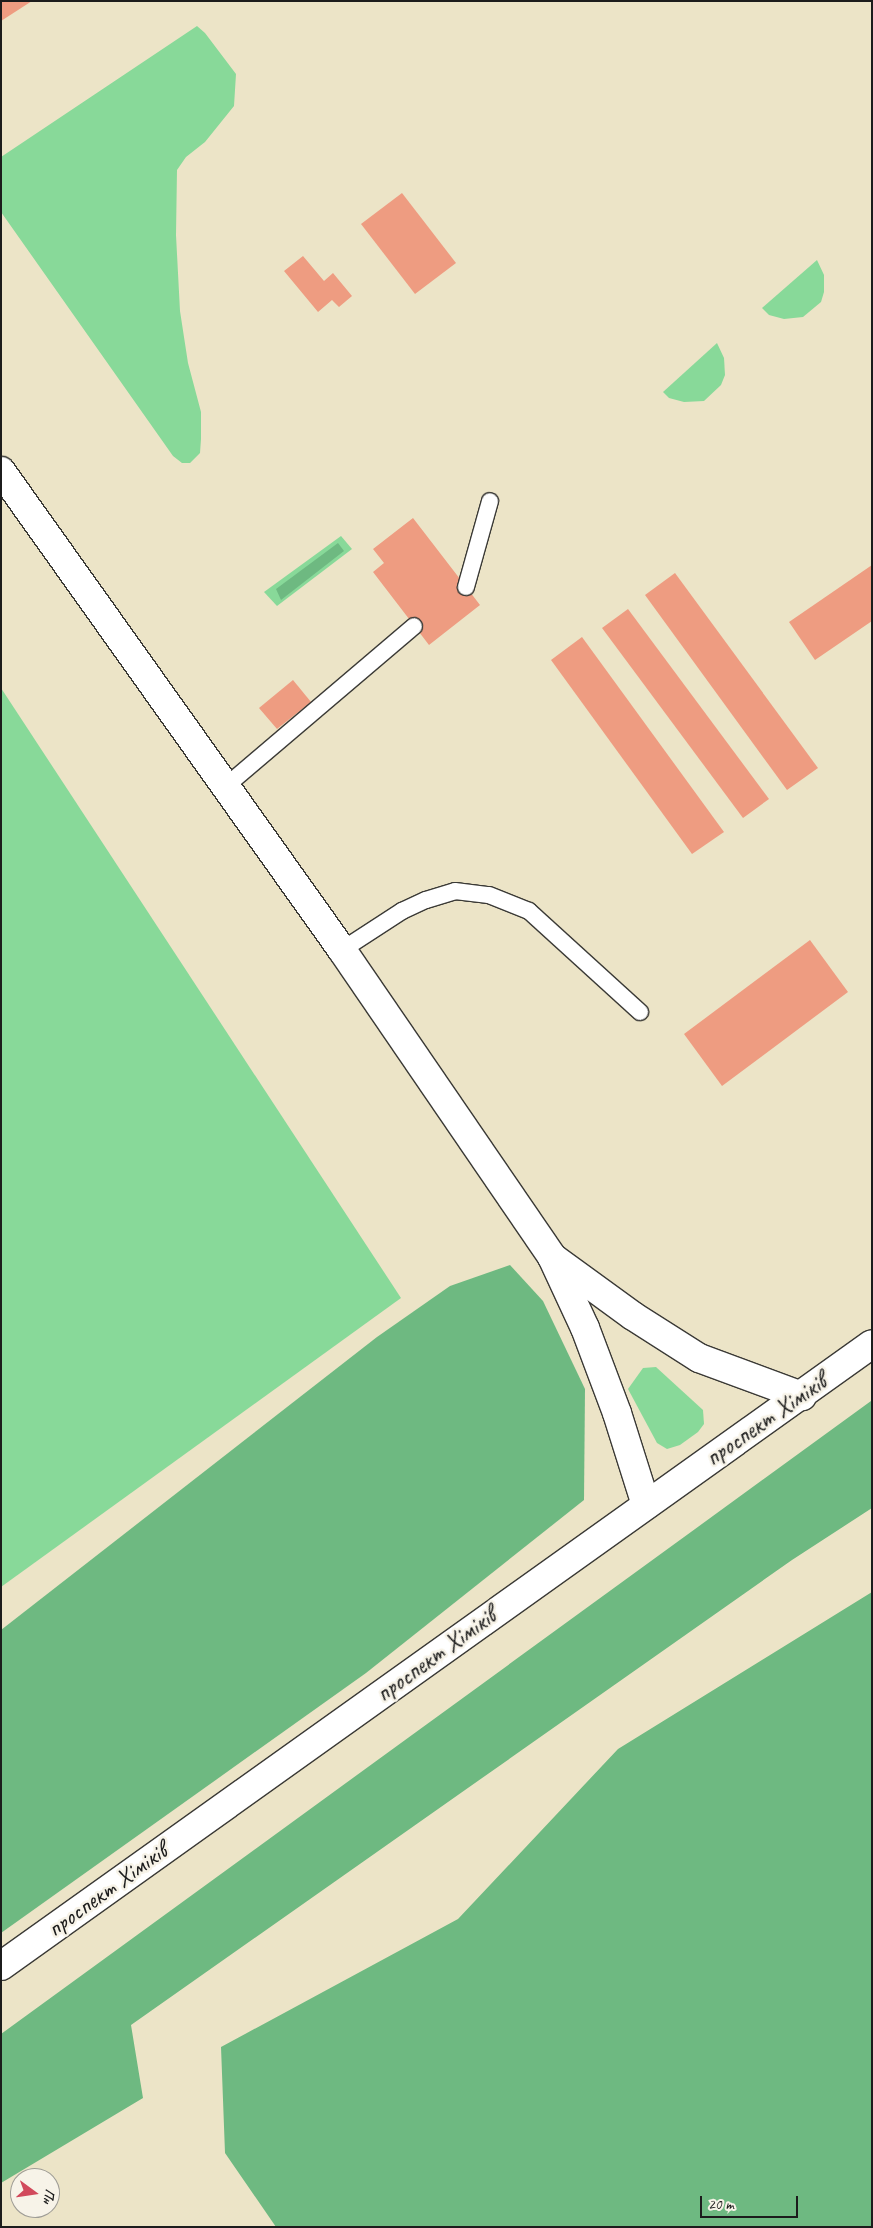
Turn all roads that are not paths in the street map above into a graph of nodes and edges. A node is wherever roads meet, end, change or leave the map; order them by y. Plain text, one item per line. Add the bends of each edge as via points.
1 (1, 471) edge
2 (490, 501) dead end
3 (466, 587) dead end
4 (414, 626) dead end
5 (225, 787) junction
6 (342, 950) junction
7 (640, 1012) dead end
8 (552, 1257) junction
9 (872, 1344) edge
10 (802, 1396) junction
11 (646, 1504) junction
12 (1, 1966) edge

1 - 5 street
2 - 3 lane
4 - 5 lane
5 - 6 street
6 - 7 lane via 402,911 426,900 455,891 488,895 529,912
6 - 8 street
8 - 10 street via 633,1316 699,1358
8 - 11 street via 617,1413
9 - 10 street, проспект Хіміків
10 - 11 street, проспект Хіміків
11 - 12 street, проспект Хіміків

